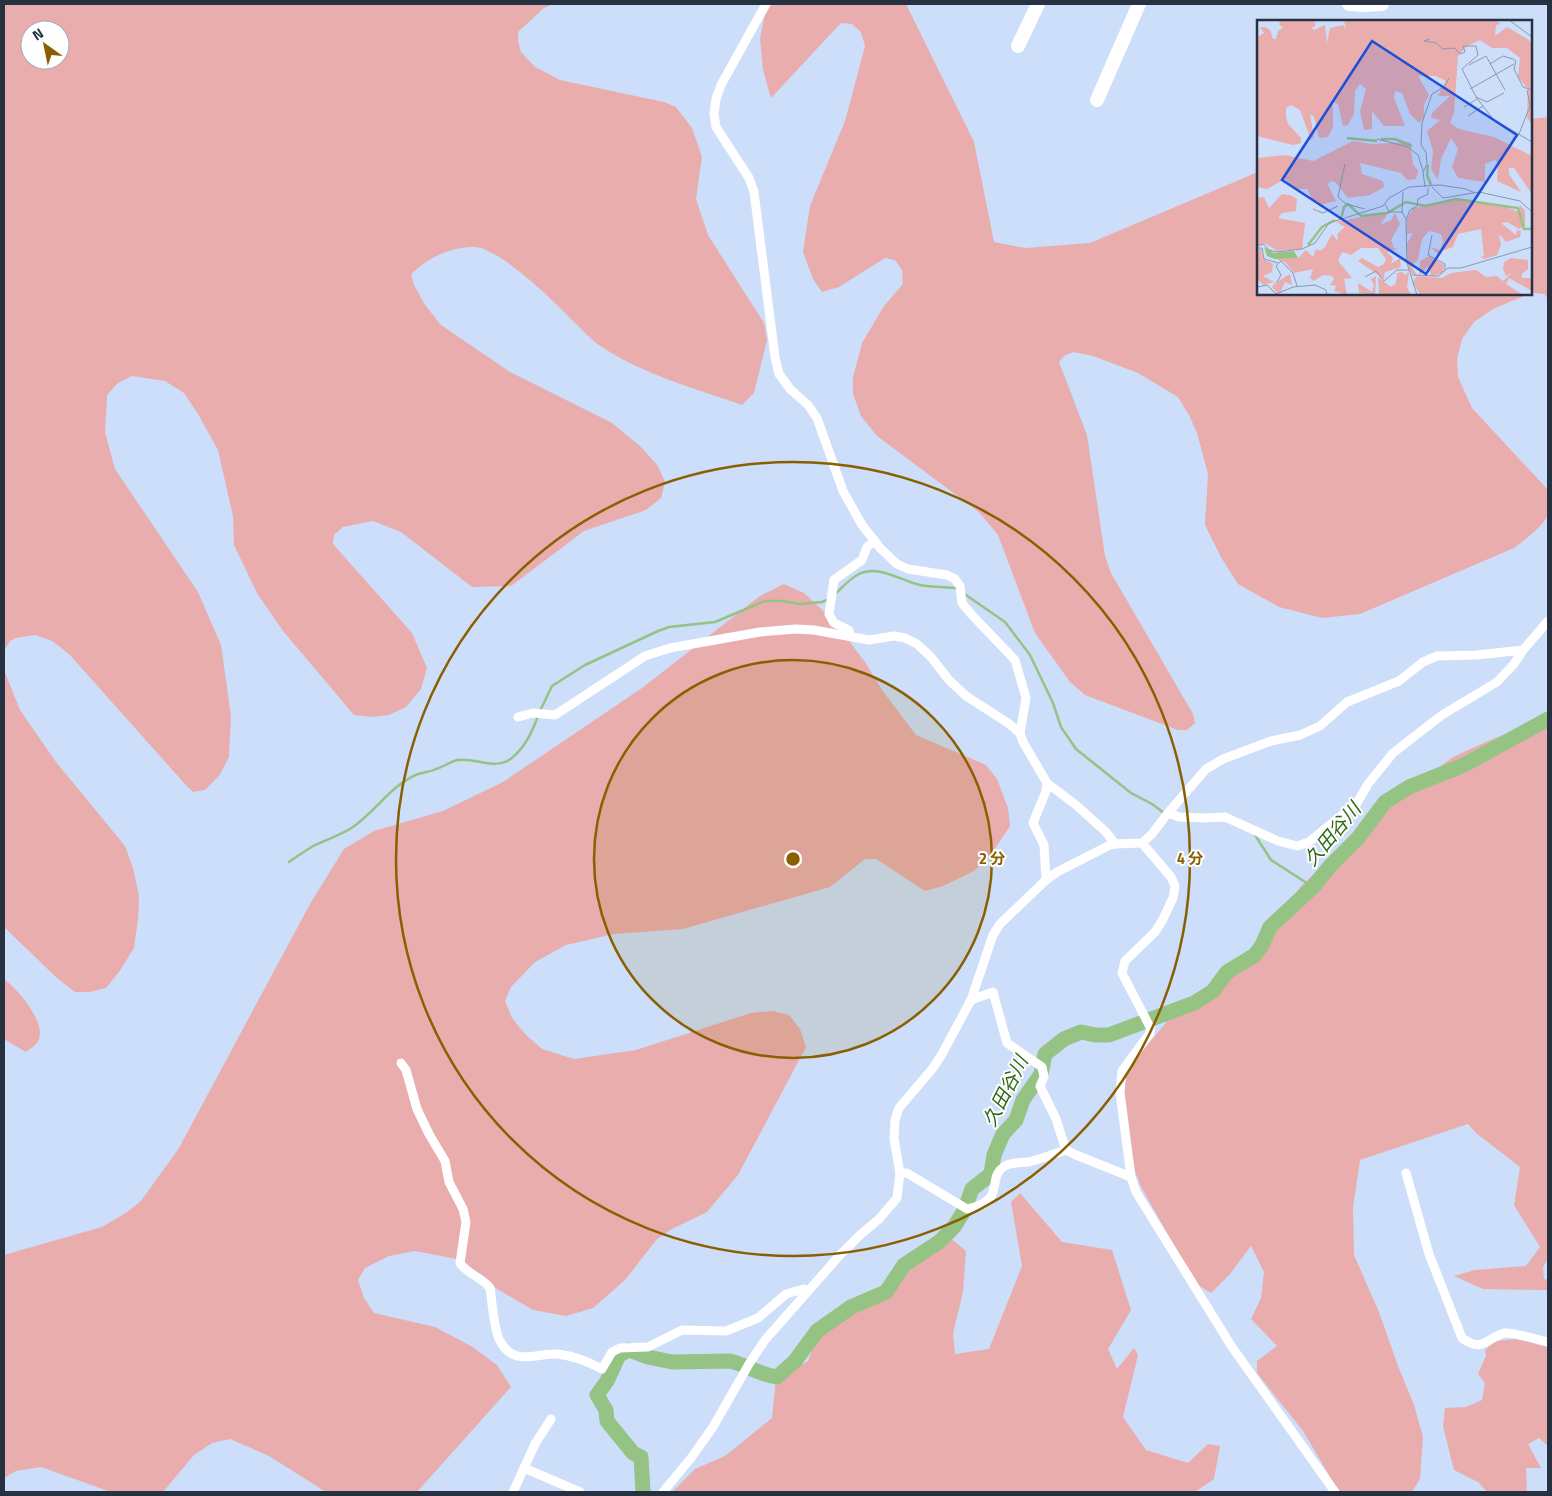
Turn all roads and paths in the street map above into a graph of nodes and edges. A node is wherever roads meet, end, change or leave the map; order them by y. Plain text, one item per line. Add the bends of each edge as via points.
1 (766, 4) edge
2 (1038, 4) edge
3 (1138, 4) edge
4 (1349, 4) edge
5 (1382, 4) edge
6 (1018, 46) dead end
7 (1097, 100) dead end
8 (875, 541) junction
9 (1548, 621) edge
10 (850, 636) junction
11 (1523, 650) junction
12 (518, 717) dead end
13 (1020, 733) junction
14 (1047, 782) junction
15 (1168, 813) junction
16 (1142, 843) junction
17 (1115, 844) junction
18 (1046, 880) junction
19 (971, 1000) junction
20 (401, 1063) dead end
21 (1066, 1150) junction
22 (1406, 1172) dead end
23 (900, 1173) junction
24 (1131, 1177) junction
25 (808, 1291) junction
26 (1548, 1342) edge
27 (551, 1419) dead end
28 (524, 1468) junction
29 (513, 1492) edge
30 (580, 1492) edge
31 (663, 1492) edge
32 (1335, 1492) edge

1 - 8 street via 721,85 714,114 716,128 749,178 754,192 779,374 817,418 843,491
2 - 6 street
3 - 7 street
4 - 5 street
8 - 10 street via 867,546 862,560 834,580 829,614 834,622 850,630
8 - 13 street via 897,564 908,569 947,574 955,579 960,586 962,602 1015,660 1026,698
9 - 11 street
10 - 12 street via 796,629 670,648 645,656 555,715 533,713
10 - 13 street via 869,640 894,636 917,644 966,696
11 - 15 street via 1437,656 1423,662 1399,681 1347,702 1320,726 1223,759 1206,769
11 - 15 street via 1497,682 1442,715 1393,753 1357,803 1309,842 1297,846 1278,841 1225,817 1179,817
13 - 14 street
14 - 17 street via 1106,832
14 - 18 street via 1033,823 1044,845
15 - 16 street
16 - 17 street
16 - 24 street via 1175,886 1162,921 1126,961 1122,973 1150,1027 1150,1033 1122,1071 1120,1092
17 - 18 street
18 - 19 street via 1000,924 993,935
19 - 21 street via 993,992 1007,1043 1042,1067 1044,1077 1040,1086
19 - 23 street via 933,1068 899,1108 894,1139
20 - 25 street via 417,1109 445,1161 449,1182 463,1209 466,1222 460,1263 464,1270 486,1282 490,1288 499,1340 515,1356 561,1355 602,1369 612,1352 620,1348 648,1347 682,1330 726,1331 758,1318 786,1294 804,1289
21 - 23 street via 1029,1162 1006,1165 998,1172 990,1200 980,1207 967,1209 907,1173
21 - 24 street
22 - 26 street via 1429,1254 1462,1338 1472,1345 1482,1344 1506,1333
23 - 25 street via 896,1198
24 - 32 street via 1136,1192 1232,1347
25 - 31 street via 765,1340 713,1427
27 - 28 street
28 - 29 street
28 - 30 street

